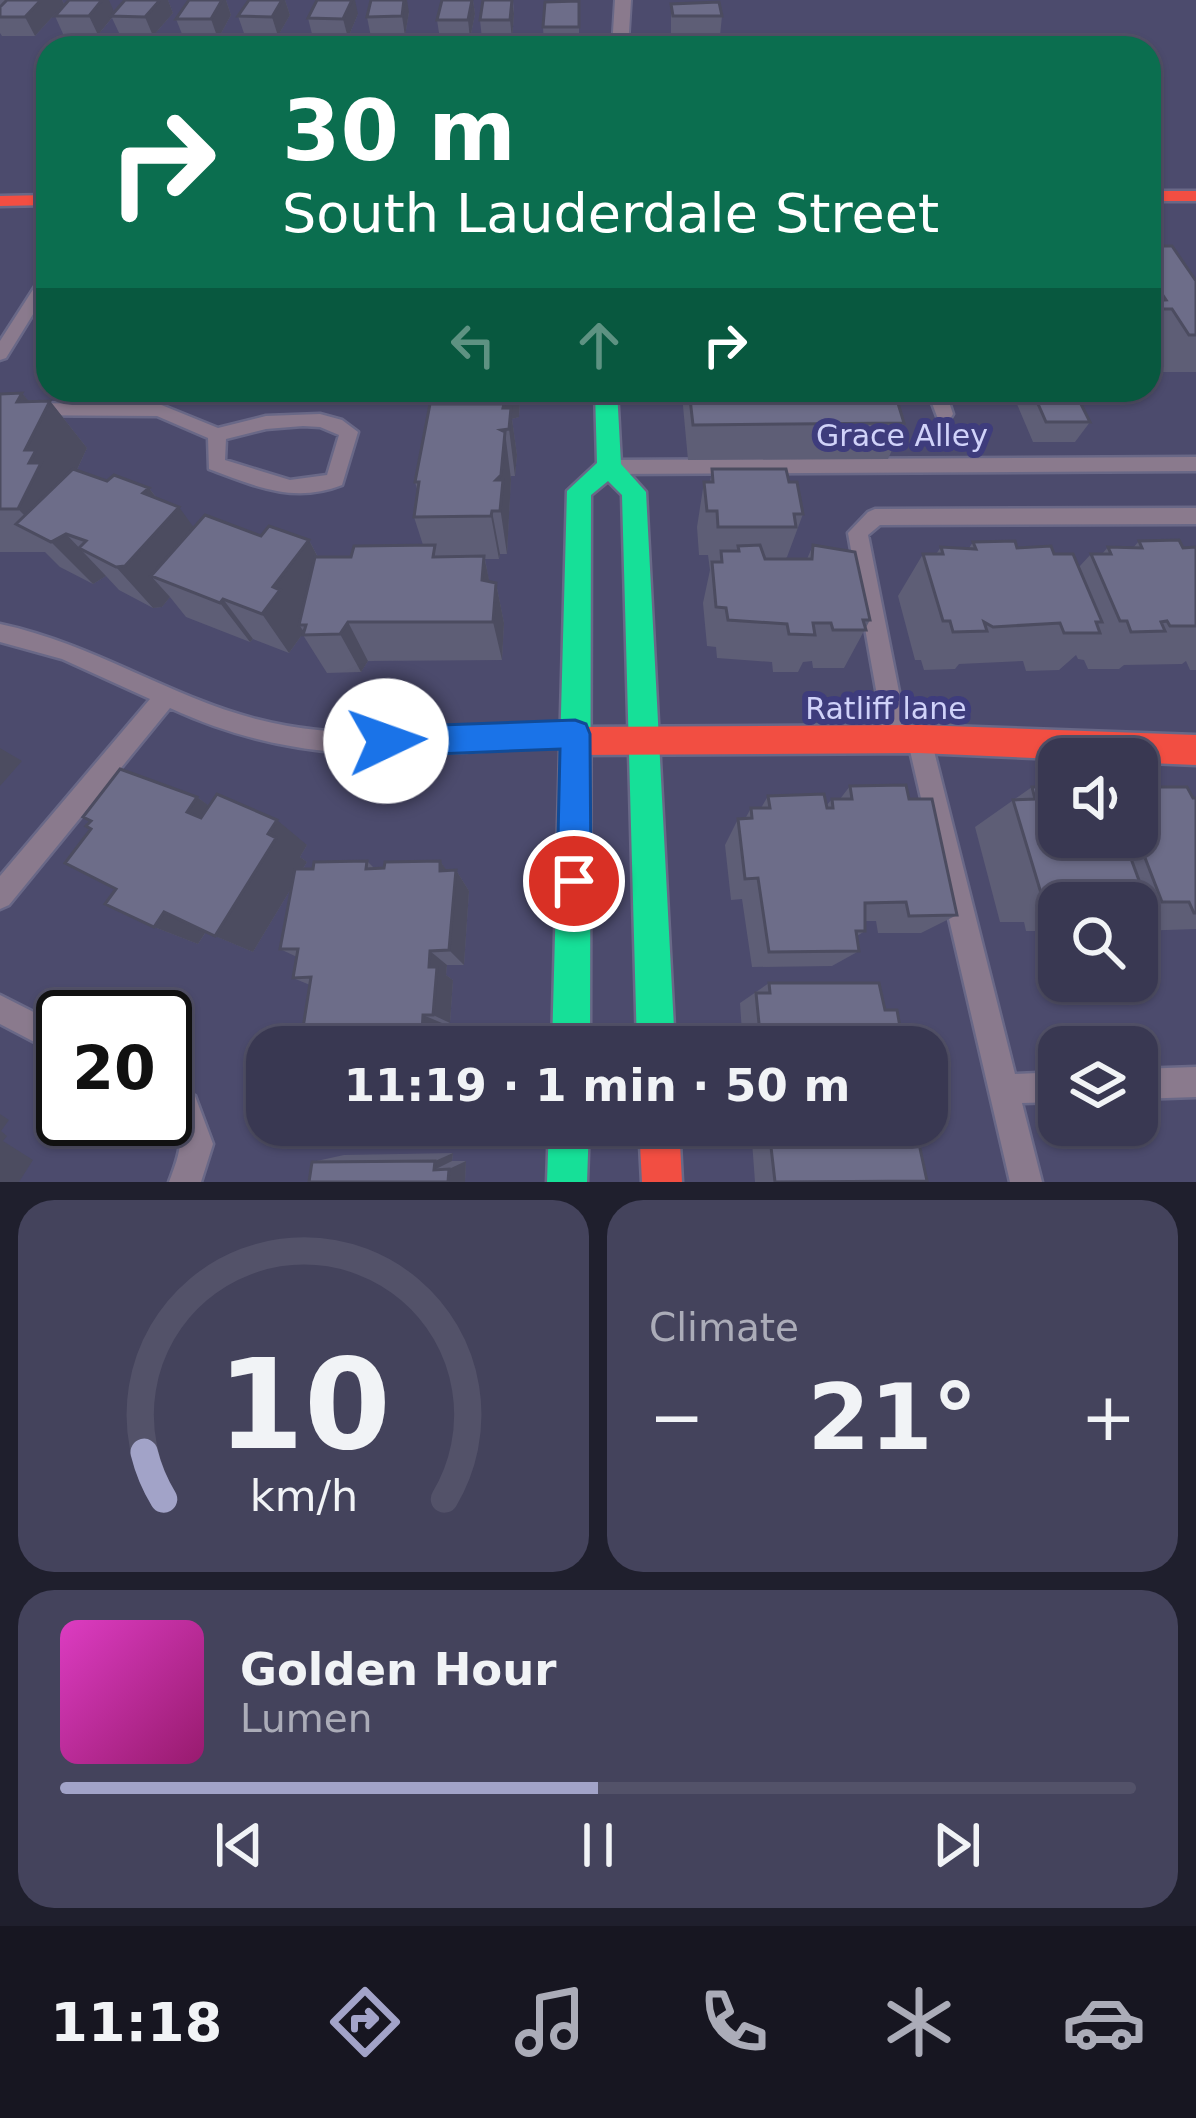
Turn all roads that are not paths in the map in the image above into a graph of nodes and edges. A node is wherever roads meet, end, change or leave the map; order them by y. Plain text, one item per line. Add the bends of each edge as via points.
1 (623, 0) edge
2 (621, 36) edge
3 (1161, 196) edge
4 (1196, 196) edge
5 (0, 200) edge
6 (36, 200) edge
7 (36, 296) edge
8 (0, 354) edge
9 (606, 402) edge
10 (940, 402) edge
11 (0, 410) edge
12 (944, 414) dead end
13 (217, 435) junction
14 (1196, 464) edge
15 (609, 467) junction
16 (1196, 516) edge
17 (0, 633) edge
18 (166, 695) junction
19 (575, 738) junction
20 (908, 740) junction
21 (642, 742) junction
22 (1196, 750) edge
23 (0, 896) edge
24 (0, 1009) edge
25 (571, 1026) edge
26 (655, 1026) edge
27 (36, 1028) edge
28 (1196, 1082) edge
29 (1158, 1083) edge
30 (1038, 1088) edge
31 (1004, 1089) junction
32 (192, 1129) edge
33 (568, 1146) edge
34 (660, 1146) edge
35 (185, 1182) edge
36 (567, 1182) edge
37 (662, 1182) edge
38 (1027, 1182) edge

1 - 2 street
3 - 4 street
5 - 6 street
7 - 8 lane
9 - 15 street
10 - 12 lane
11 - 13 lane via 159,410
13 - 13 lane via 253,423 336,422 349,432 335,480 292,490 216,464
14 - 15 lane, Grace Alley
15 - 19 street via 579,491
15 - 21 street via 634,492
16 - 20 lane via 875,518 858,533
17 - 18 lane via 57,647
18 - 19 lane via 225,721 314,741
18 - 23 lane
19 - 21 street, Ratliff lane
19 - 25 street
20 - 21 street, Ratliff lane
20 - 22 street, Ratliff lane
20 - 31 lane
21 - 26 street
24 - 27 lane
28 - 29 lane
30 - 31 lane
31 - 38 lane
32 - 35 lane via 197,1144
33 - 36 street
34 - 37 street

